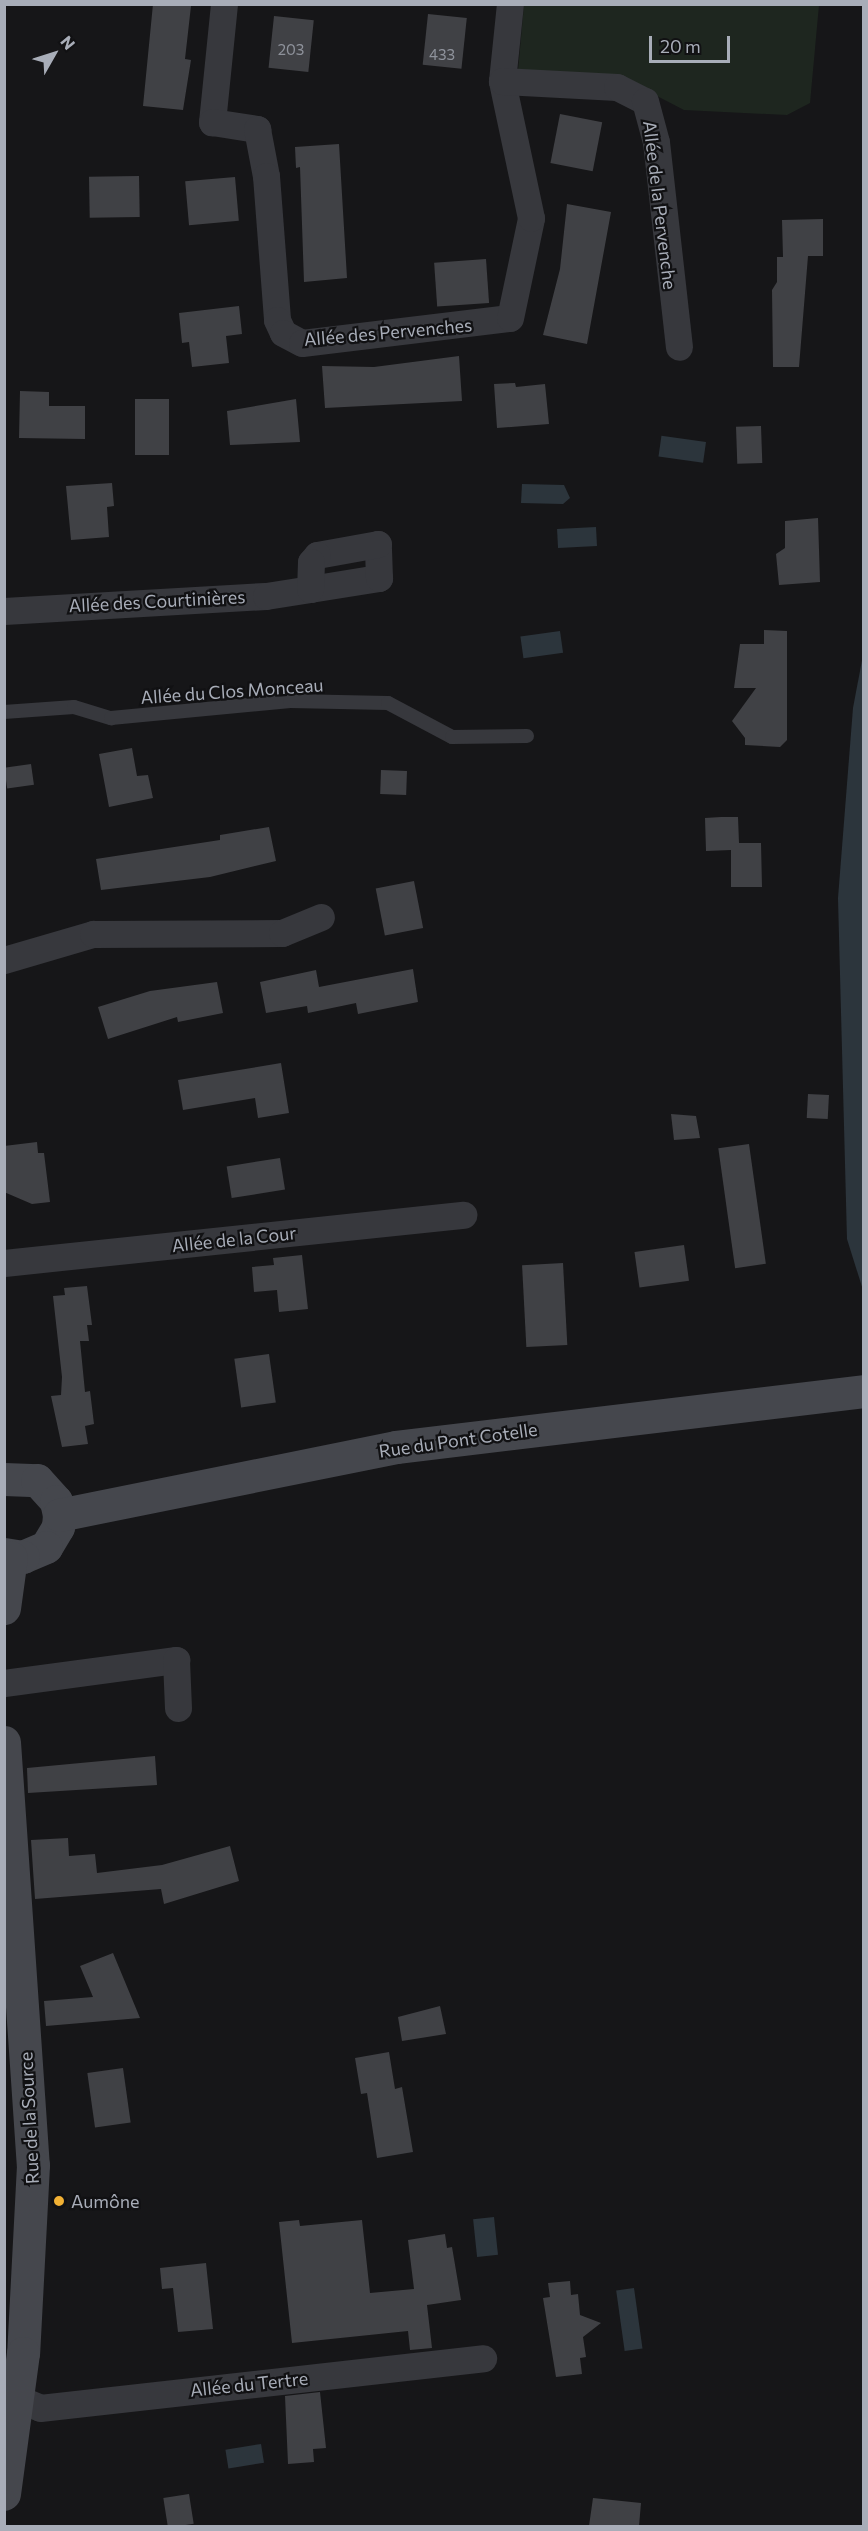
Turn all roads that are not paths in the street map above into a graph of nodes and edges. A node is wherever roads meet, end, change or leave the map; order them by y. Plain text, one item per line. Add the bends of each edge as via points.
1 (224, 4) edge
2 (510, 4) edge
3 (502, 81) junction
4 (679, 347) dead end
5 (310, 589) dead end
6 (4, 611) edge
7 (4, 712) edge
8 (527, 736) dead end
9 (321, 917) dead end
10 (4, 960) edge
11 (463, 1215) dead end
12 (4, 1263) edge
13 (862, 1391) edge
14 (4, 1479) edge
15 (59, 1515) junction
16 (8, 1556) edge
17 (4, 1608) edge
18 (4, 1683) edge
19 (178, 1708) dead end
20 (4, 1742) edge
21 (16, 2290) edge
22 (483, 2358) dead end
23 (17, 2398) junction
24 (4, 2494) edge

1 - 3 street, Allée des Pervenches via 212,122 257,129 266,176 277,320 283,333 302,343 510,318 531,218
2 - 3 street, Allée des Pervenches
3 - 4 street, Allée de la Pervenche via 617,87 645,101 656,142
5 - 6 street, Allée des Courtinières
7 - 8 lane, Allée du Clos Monceau via 74,707 111,718 290,701 388,703 452,737
9 - 10 street via 282,933 93,934
11 - 12 street, Allée de la Cour
13 - 15 main road, Rue du Pont Cotelle via 396,1447
14 - 15 main road via 37,1480 56,1501
15 - 16 main road via 54,1538 46,1547 35,1554
16 - 17 main road
18 - 19 street via 176,1660
20 - 21 main road, Rue de la Source via 33,2165
21 - 23 main road, Rue de la Source
22 - 23 street, Allée du Tertre via 40,2408
23 - 24 main road, Rue de la Source

